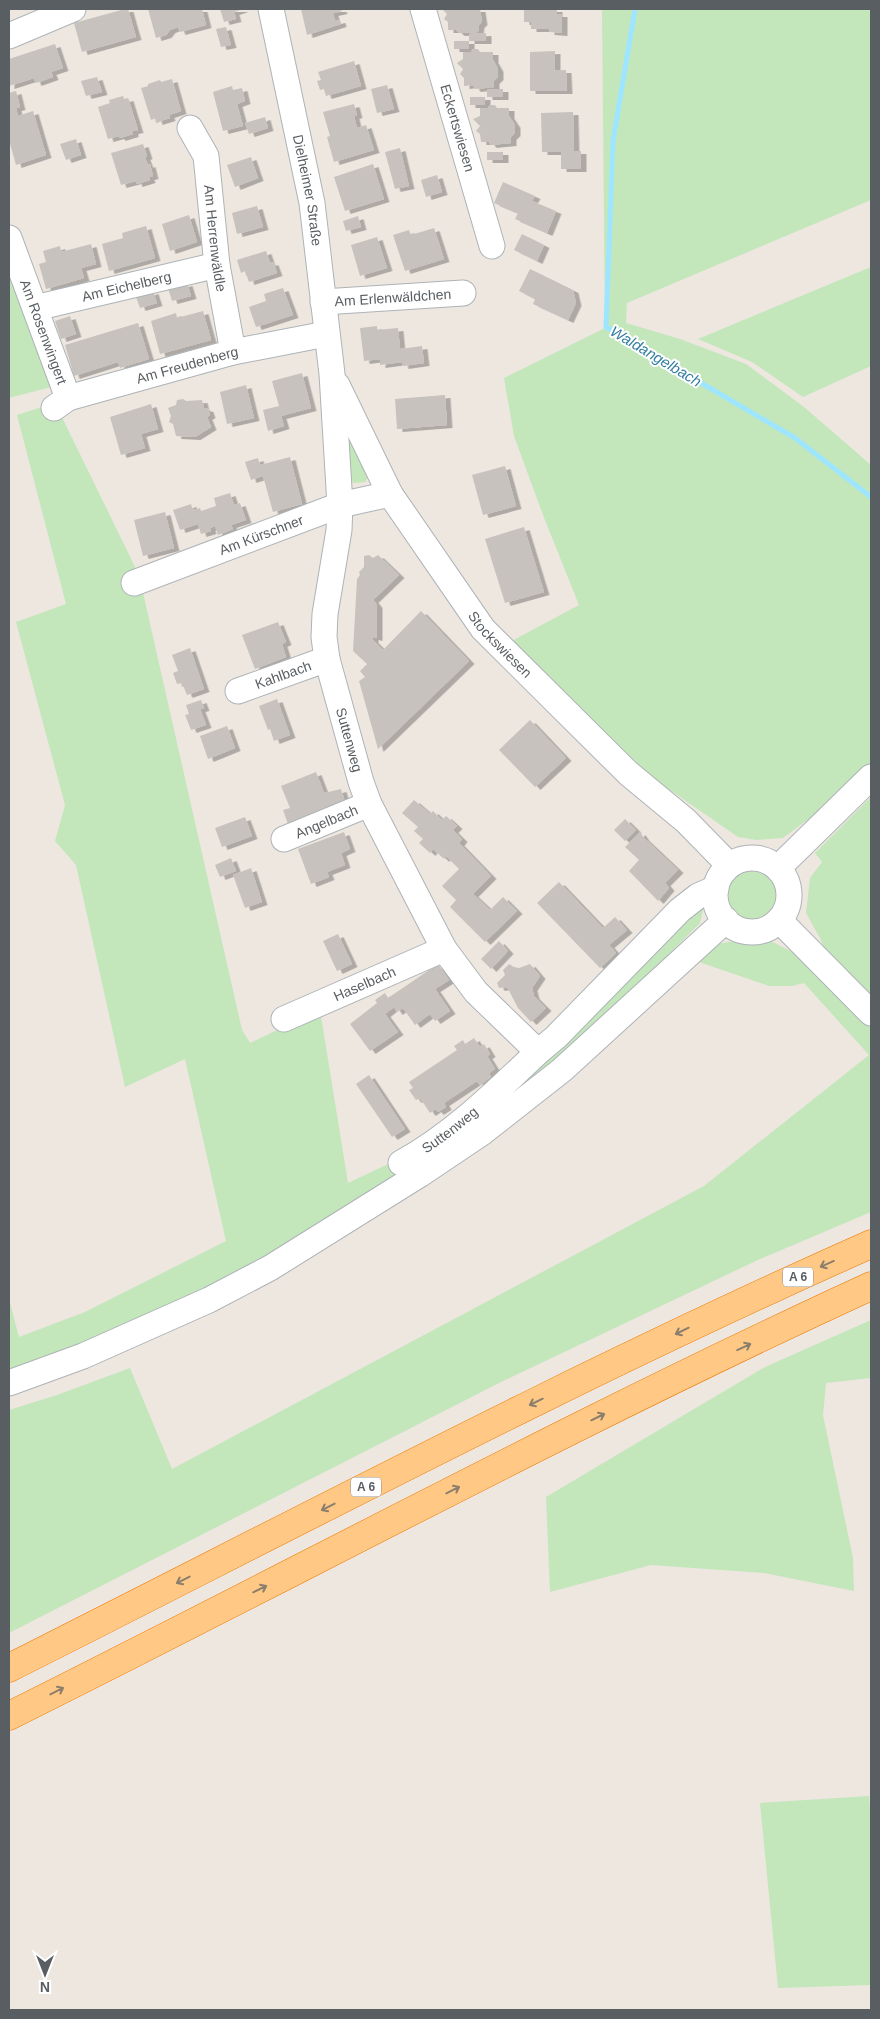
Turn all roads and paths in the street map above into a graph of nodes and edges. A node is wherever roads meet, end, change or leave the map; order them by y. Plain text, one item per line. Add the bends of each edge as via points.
1 (74, 9) edge
2 (271, 9) edge
3 (422, 9) edge
4 (9, 36) edge
5 (190, 128) dead end
6 (9, 238) edge
7 (492, 246) dead end
8 (218, 265) junction
9 (463, 293) dead end
10 (323, 302) junction
11 (35, 308) junction
12 (326, 334) junction
13 (233, 352) junction
14 (332, 374) junction
15 (61, 403) joint
16 (390, 494) junction
17 (340, 506) junction
18 (134, 583) dead end
19 (327, 659) junction
20 (238, 691) dead end
21 (871, 776) edge
22 (369, 804) junction
23 (284, 839) dead end
24 (729, 866) junction
25 (778, 868) junction
26 (707, 892) junction
27 (726, 920) junction
28 (779, 920) junction
29 (444, 949) junction
30 (871, 1013) edge
31 (284, 1019) dead end
32 (538, 1052) junction
33 (400, 1163) dead end
34 (871, 1244) edge
35 (871, 1286) edge
36 (9, 1383) edge
37 (9, 1668) edge
38 (9, 1716) edge

1 - 4 street
2 - 10 street, Dielheimer Straße via 312,203
3 - 7 street, Eckertswiesen
5 - 8 street, Am Herrenwäldle via 206,156
6 - 11 street, Am Rosenwingert
8 - 11 street, Am Eichelberg
8 - 13 street, Am Herrenwäldle
9 - 10 street, Am Erlenwäldchen
10 - 12 street, Dielheimer Straße
11 - 15 street, Am Rosenwingert
12 - 13 street, Am Freudenberg
12 - 14 street, Dielheimer Straße
13 - 15 street, Am Freudenberg
14 - 16 street, Stockswiesen
14 - 17 street, Suttenweg
16 - 17 street, Am Kürschner
16 - 24 street, Stockswiesen via 482,628 628,773 686,820
17 - 18 street, Am Kürschner
17 - 19 street, Suttenweg via 325,614
19 - 20 street, Kahlbach
19 - 22 street, Suttenweg via 360,782
21 - 25 street
22 - 23 street, Angelbach
22 - 29 street, Suttenweg
24 - 25 street via 739,860 759,858
24 - 26 street
25 - 28 street via 786,878 789,890 789,903
26 - 27 street via 716,900
26 - 32 street, Suttenweg via 680,910
27 - 28 street via 751,932 764,930
27 - 36 street via 562,1070 482,1132 419,1175 270,1268 194,1308 83,1356
28 - 30 street
29 - 31 street, Haselbach
29 - 32 street, Suttenweg via 476,992
32 - 33 street, Suttenweg via 491,1096 421,1151
34 -> 37 highway, A 6 via 519,1410
38 -> 35 highway via 550,1440

